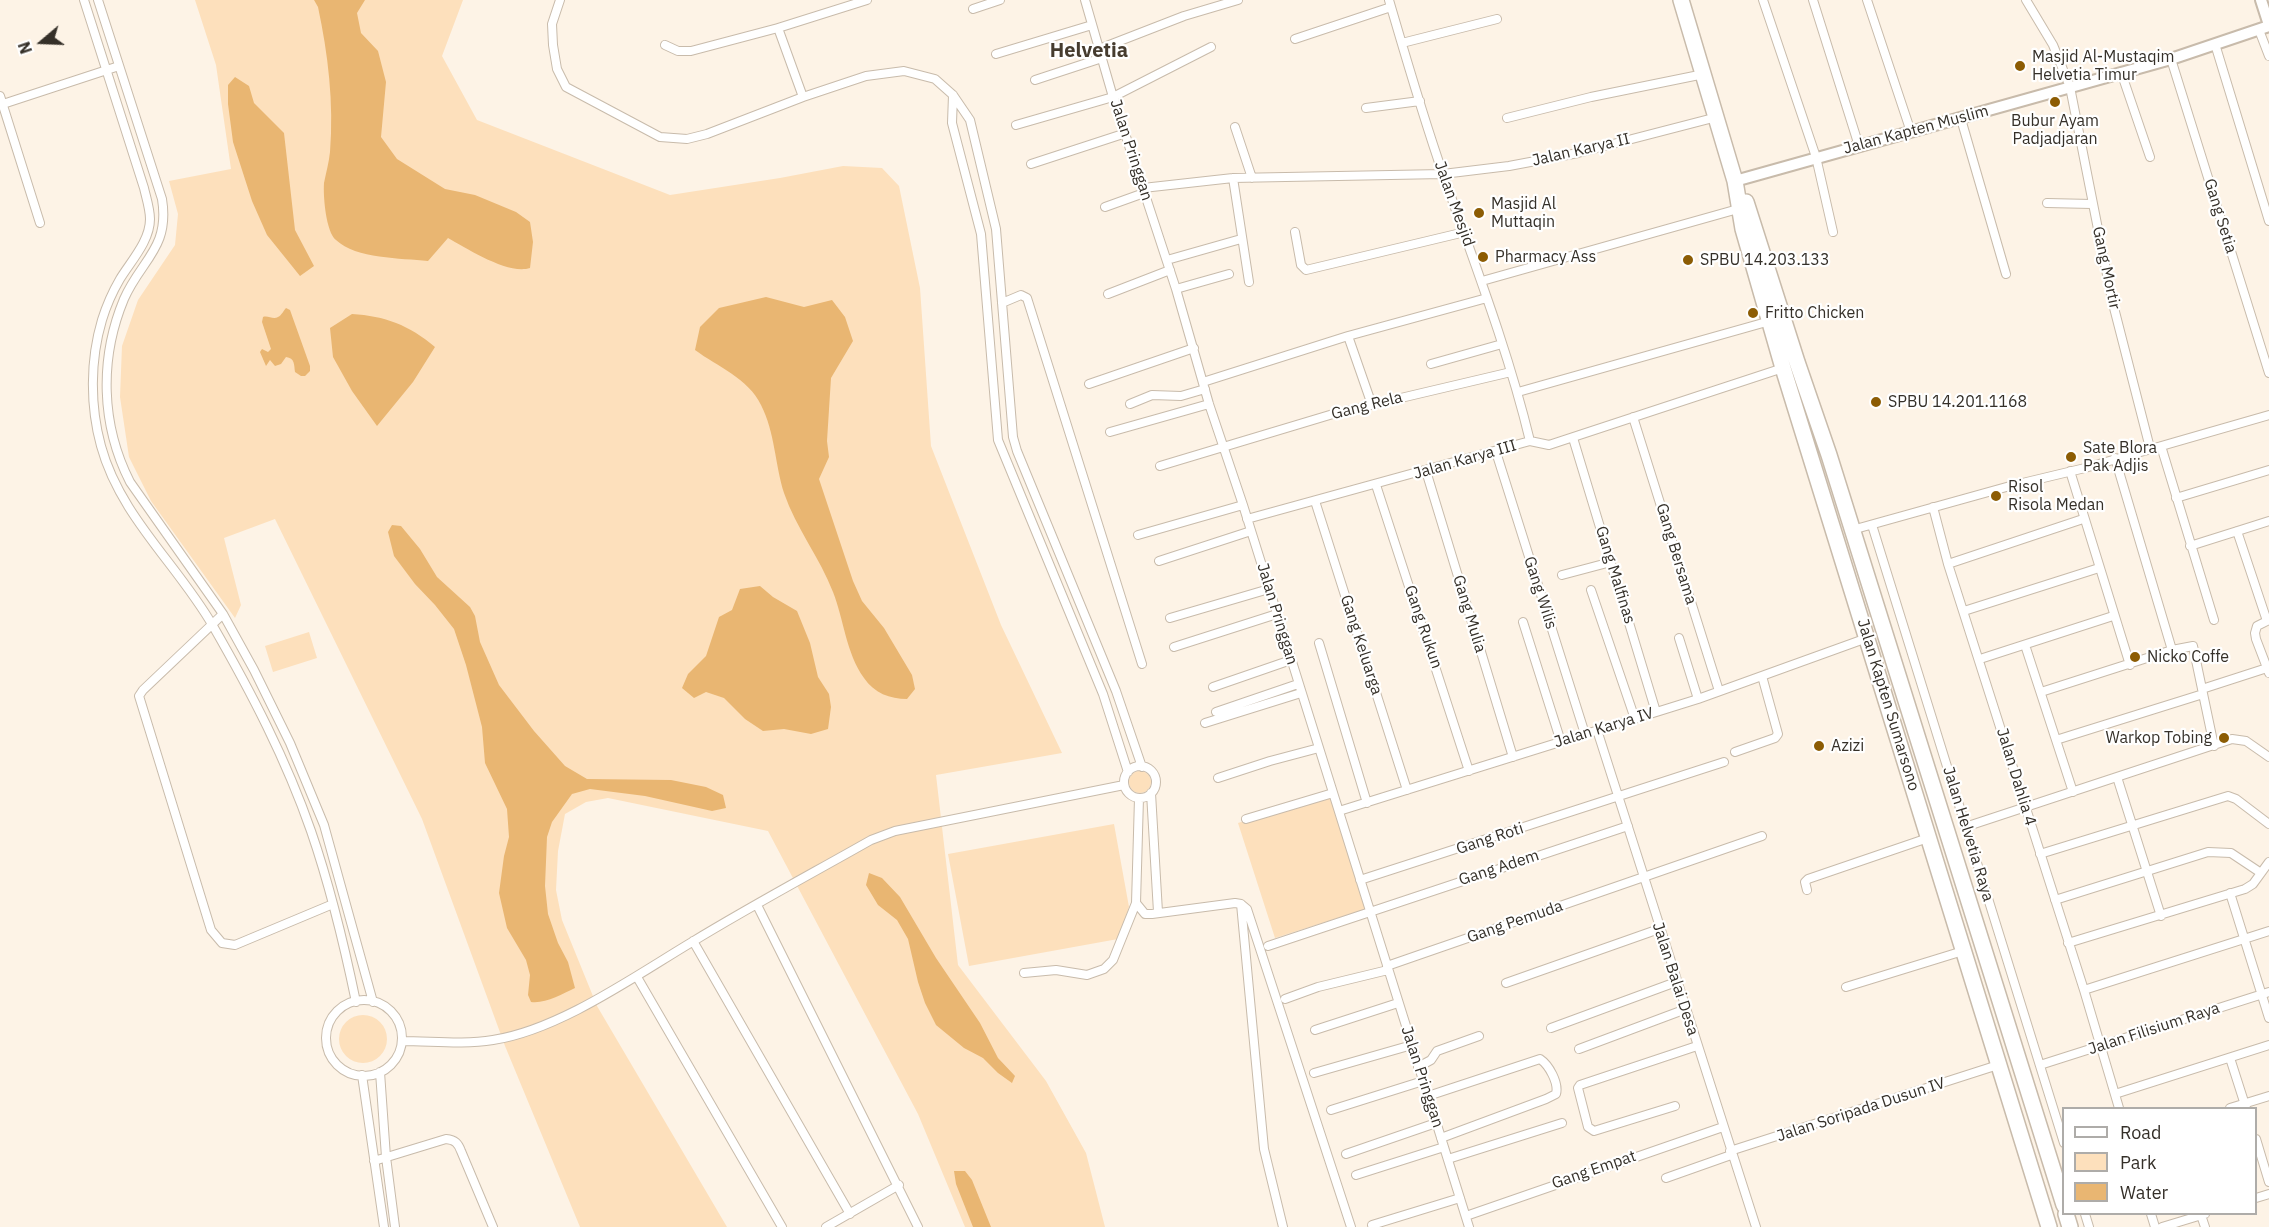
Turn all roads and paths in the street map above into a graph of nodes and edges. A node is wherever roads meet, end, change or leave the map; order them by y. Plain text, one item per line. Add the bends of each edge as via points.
1 (84, 0) edge
2 (98, 0) edge
3 (560, 0) edge
4 (867, 0) edge
5 (1000, 0) edge
6 (1085, 0) edge
7 (1238, 0) edge
8 (1681, 0) edge
9 (1763, 0) edge
10 (1813, 0) edge
11 (1867, 0) edge
12 (2026, 0) edge
13 (2261, 0) edge
14 (1390, 3) edge
15 (973, 9) dead end
16 (1497, 19) dead end
17 (1092, 25) junction
18 (2266, 27) edge
19 (778, 28) junction
20 (1295, 39) dead end
21 (1402, 43) junction
22 (2215, 44) junction
23 (665, 45) dead end
24 (1211, 47) dead end
25 (1100, 49) junction
26 (996, 54) dead end
27 (2269, 56) edge
28 (1102, 58) junction
29 (2171, 59) junction
30 (119, 66) junction
31 (106, 70) junction
32 (2121, 72) junction
33 (1704, 74) junction
34 (1035, 80) dead end
35 (2070, 87) junction
36 (953, 95) junction
37 (803, 97) junction
38 (1113, 97) junction
39 (1, 100) edge
40 (1420, 101) junction
41 (1366, 108) dead end
42 (1717, 117) junction
43 (1507, 118) dead end
44 (1961, 119) junction
45 (1016, 125) dead end
46 (1235, 127) dead end
47 (1911, 132) junction
48 (1126, 133) junction
49 (1858, 146) junction
50 (1816, 157) junction
51 (2150, 157) dead end
52 (1032, 164) dead end
53 (1443, 174) junction
54 (1233, 178) junction
55 (1252, 178) junction
56 (1735, 181) junction
57 (1144, 191) junction
58 (2047, 203) dead end
59 (2092, 204) junction
60 (1106, 207) dead end
61 (1738, 209) junction
62 (2269, 221) edge
63 (40, 223) dead end
64 (1295, 232) dead end
65 (1465, 232) junction
66 (1833, 232) dead end
67 (1241, 238) junction
68 (1167, 260) junction
69 (1170, 270) junction
70 (1229, 274) dead end
71 (2006, 274) dead end
72 (1482, 281) junction
73 (1249, 282) dead end
74 (1176, 289) junction
75 (1108, 294) dead end
76 (1487, 298) junction
77 (1002, 303) junction
78 (1770, 321) junction
79 (1348, 336) junction
80 (1502, 344) junction
81 (1194, 348) junction
82 (993, 358) junction
83 (1007, 359) junction
84 (1431, 364) dead end
85 (1783, 368) junction
86 (1511, 372) junction
87 (2269, 373) edge
88 (1089, 384) dead end
89 (1204, 385) junction
90 (1518, 392) junction
91 (1130, 404) dead end
92 (1209, 404) junction
93 (1372, 405) junction
94 (2269, 415) edge
95 (1633, 417) junction
96 (1110, 432) dead end
97 (1573, 438) junction
98 (1530, 441) junction
99 (2161, 446) junction
100 (1224, 448) junction
101 (2150, 448) junction
102 (1496, 452) junction
103 (2115, 458) junction
104 (1160, 466) dead end
105 (1426, 471) junction
106 (2070, 471) junction
107 (2268, 473) edge
108 (1376, 485) junction
109 (2176, 498) junction
110 (1315, 501) junction
111 (1243, 505) junction
112 (1933, 507) junction
113 (1247, 519) junction
114 (2083, 519) junction
115 (2269, 521) edge
116 (1872, 525) junction
117 (1852, 530) junction
118 (1251, 531) junction
119 (2237, 531) junction
120 (1138, 535) dead end
121 (2190, 546) junction
122 (1159, 561) dead end
123 (1611, 562) junction
124 (1948, 564) junction
125 (1064, 565) junction
126 (2098, 568) junction
127 (1052, 571) junction
128 (1562, 575) dead end
129 (1269, 589) junction
130 (1591, 590) dead end
131 (1964, 611) junction
132 (223, 614) junction
133 (1277, 614) junction
134 (2114, 616) junction
135 (1170, 618) dead end
136 (2214, 620) dead end
137 (2268, 620) edge
138 (1523, 622) dead end
139 (212, 624) junction
140 (1679, 638) dead end
141 (1867, 638) junction
142 (1318, 643) dead end
143 (2025, 645) junction
144 (1174, 647) dead end
145 (2172, 650) junction
146 (1980, 659) junction
147 (1291, 660) junction
148 (1142, 664) dead end
149 (2130, 665) junction
150 (2268, 671) edge
151 (1762, 676) junction
152 (1298, 684) junction
153 (1213, 687) dead end
154 (1719, 691) junction
155 (2041, 692) junction
156 (2203, 692) junction
157 (1301, 693) junction
158 (1698, 699) junction
159 (1216, 712) dead end
160 (1656, 712) junction
161 (1635, 719) junction
162 (1205, 723) dead end
163 (1597, 730) junction
164 (1585, 734) junction
165 (2056, 740) junction
166 (1561, 742) junction
167 (2214, 746) junction
168 (1319, 748) junction
169 (1735, 752) dead end
170 (1513, 757) junction
171 (2269, 757) edge
172 (1724, 762) dead end
173 (1142, 767) junction
174 (1469, 771) junction
175 (1128, 772) junction
176 (2117, 777) junction
177 (1218, 778) dead end
178 (1124, 785) junction
179 (1407, 790) junction
180 (2073, 792) junction
181 (1151, 793) junction
182 (1333, 793) junction
183 (1619, 797) junction
184 (1139, 798) junction
185 (1367, 802) junction
186 (2026, 807) junction
187 (1339, 811) junction
188 (1246, 819) dead end
189 (2132, 824) junction
190 (2269, 824) edge
191 (1628, 826) junction
192 (1965, 827) junction
193 (1762, 836) dead end
194 (1928, 838) junction
195 (2040, 854) junction
196 (2269, 862) edge
197 (2148, 872) junction
198 (2261, 873) junction
199 (1643, 877) junction
200 (1360, 880) junction
201 (1807, 890) dead end
202 (2230, 893) junction
203 (2055, 900) junction
204 (1136, 903) junction
205 (333, 904) junction
206 (1241, 904) junction
207 (758, 905) junction
208 (1370, 910) junction
209 (1158, 912) junction
210 (2161, 916) junction
211 (1659, 929) junction
212 (2269, 931) edge
213 (2244, 940) junction
214 (693, 941) junction
215 (2068, 944) junction
216 (1268, 946) dead end
217 (1963, 951) junction
218 (1388, 968) junction
219 (1024, 973) dead end
220 (637, 977) junction
221 (1676, 982) junction
222 (1506, 983) dead end
223 (1846, 987) dead end
224 (2084, 990) junction
225 (2265, 993) edge
226 (1285, 999) dead end
227 (356, 1002) junction
228 (373, 1002) junction
229 (1398, 1003) junction
230 (1686, 1009) junction
231 (2269, 1018) edge
232 (1551, 1028) dead end
233 (1315, 1030) dead end
234 (1479, 1036) dead end
235 (402, 1041) junction
236 (1412, 1045) junction
237 (2269, 1045) edge
238 (1697, 1046) junction
239 (2100, 1046) junction
240 (1579, 1049) dead end
241 (2230, 1058) junction
242 (2040, 1065) junction
243 (1994, 1066) junction
244 (1418, 1067) junction
245 (380, 1072) junction
246 (1314, 1073) dead end
247 (362, 1075) junction
248 (1423, 1081) junction
249 (2115, 1094) junction
250 (1428, 1096) junction
251 (2269, 1096) edge
252 (1675, 1106) dead end
253 (2245, 1106) edge
254 (2119, 1107) edge
255 (1331, 1110) dead end
256 (1562, 1123) dead end
257 (1436, 1124) junction
258 (1723, 1126) junction
259 (2062, 1136) edge
260 (1441, 1138) junction
261 (1444, 1147) junction
262 (2257, 1149) edge
263 (1731, 1153) junction
264 (1346, 1154) dead end
265 (2048, 1155) junction
266 (386, 1157) junction
267 (1448, 1159) junction
268 (374, 1161) junction
269 (2028, 1162) junction
270 (1356, 1175) dead end
271 (1666, 1178) dead end
272 (2269, 1182) edge
273 (899, 1185) junction
274 (1460, 1198) junction
275 (2062, 1199) edge
276 (850, 1214) junction
277 (1466, 1215) junction
278 (2200, 1215) edge
279 (1372, 1225) dead end
280 (384, 1227) edge
281 (395, 1227) edge
282 (493, 1227) edge
283 (782, 1227) edge
284 (826, 1227) edge
285 (918, 1227) edge
286 (1283, 1227) edge
287 (1351, 1227) edge
288 (1469, 1227) edge
289 (1756, 1227) edge
290 (2049, 1227) edge
291 (2162, 1227) edge

1 - 31 street
2 - 30 street
3 - 37 street via 552,24 553,45 557,69 566,87 660,137 687,139 707,134
4 - 19 street
5 - 15 street
6 - 17 street, Jalan Pringgan
7 - 25 street
8 - 33 highway, Jalan Kapten Sumarsono
9 - 50 street
10 - 49 street
11 - 47 street
12 - 35 street via 2053,45
13 - 18 street
14 - 20 street
14 - 21 street, Jalan Mesjid
16 - 21 street
17 - 25 street, Jalan Pringgan
17 - 26 street
18 - 22 street, Jalan Kapten Muslim
18 - 27 street
19 - 23 street via 691,51
19 - 37 street
21 - 40 street, Jalan Mesjid
22 - 29 street, Jalan Kapten Muslim
22 - 62 street
24 - 38 street
25 - 28 street, Jalan Pringgan
28 - 34 street
28 - 38 street, Jalan Pringgan
29 - 32 street, Jalan Kapten Muslim
29 - 87 street, Gang Setia
30 - 31 street
30 - 132 street via 164,215 156,249 124,298 111,342 105,378 108,414 130,482
31 - 39 street
31 - 139 street via 144,188 150,219 146,238 119,280 102,320 94,367 101,447 124,500
32 - 35 street, Jalan Kapten Muslim
32 - 51 street
33 - 42 highway, Jalan Kapten Sumarsono
33 - 43 street
35 - 44 street, Jalan Kapten Muslim
35 - 59 street, Gang Mortir
36 - 37 street via 935,79 904,71 866,76
36 - 77 street via 970,120 996,229
36 - 82 street via 952,123 981,234
38 - 45 street
38 - 48 street, Jalan Pringgan
39 - 63 street
40 - 41 street
40 - 53 street, Jalan Mesjid
42 - 53 street, Jalan Karya II via 1578,153
42 - 56 highway, Jalan Kapten Sumarsono
44 - 47 street, Jalan Kapten Muslim
44 - 71 street
46 - 55 street
47 - 49 street, Jalan Kapten Muslim
48 - 52 street
48 - 57 street, Jalan Pringgan
49 - 50 street, Jalan Kapten Muslim
50 - 56 street, Jalan Kapten Muslim
50 - 66 street
53 - 55 street, Jalan Karya II
53 - 65 street, Jalan Mesjid
54 - 55 street, Jalan Karya II
54 - 57 street, Jalan Karya II
54 - 67 street
56 - 61 highway, Jalan Kapten Sumarsono
56 - 117 highway, Jalan Kapten Sumarsono via 1743,191
57 - 60 street, Jalan Karya II
57 - 68 street, Jalan Pringgan
58 - 59 street
59 - 101 street, Gang Mortir
61 - 72 street
61 - 78 highway, Jalan Kapten Sumarsono
64 - 65 street via 1301,265 1306,270
65 - 72 street, Jalan Mesjid
67 - 68 street
67 - 73 street
68 - 69 street, Jalan Pringgan
69 - 74 street, Jalan Pringgan
69 - 75 street
70 - 74 street
72 - 76 street, Jalan Mesjid
74 - 81 street, Jalan Pringgan
76 - 79 street
76 - 80 street, Jalan Mesjid
77 - 83 street
77 - 148 street via 1021,295 1028,298
78 - 85 highway, Jalan Kapten Sumarsono
78 - 90 street
79 - 89 street
79 - 93 street
80 - 84 street
80 - 86 street, Jalan Mesjid
81 - 88 street
81 - 89 street, Jalan Pringgan
82 - 83 street
82 - 127 street via 998,440
83 - 125 street via 1013,437
85 - 95 street, Jalan Karya III
85 - 141 highway, Jalan Kapten Sumarsono
86 - 90 street, Jalan Mesjid
86 - 93 street, Gang Rela
89 - 91 street via 1181,396 1152,395
89 - 92 street, Jalan Pringgan
90 - 98 street, Jalan Mesjid
92 - 96 street
92 - 100 street, Jalan Pringgan
93 - 100 street, Gang Rela
94 - 99 street
95 - 97 street, Jalan Karya III
95 - 154 street, Gang Bersama
97 - 98 street, Jalan Karya III via 1549,444
97 - 123 street, Gang Malfinas
98 - 102 street, Jalan Karya III
99 - 101 street
99 - 109 street
100 - 104 street, Gang Rela
100 - 111 street, Jalan Pringgan
101 - 103 street
102 - 105 street, Jalan Karya III
102 - 164 street, Gang Wilis
103 - 106 street
103 - 145 street
105 - 108 street, Jalan Karya III
105 - 170 street, Gang Mulia
106 - 112 street
106 - 114 street
107 - 109 street
108 - 110 street, Jalan Karya III
108 - 174 street, Gang Rukun
109 - 121 street
110 - 113 street, Jalan Karya III
110 - 179 street, Gang Keluarga
111 - 113 street, Jalan Pringgan
111 - 120 street
112 - 116 street
112 - 124 street, Jalan Dahlia 4
113 - 118 street, Jalan Pringgan
114 - 124 street
114 - 126 street
115 - 119 street
116 - 117 street
116 - 192 street, Jalan Helvetia Raya
117 - 265 highway, Jalan Kapten Sumarsono
118 - 122 street
118 - 129 street, Jalan Pringgan
119 - 121 street
119 - 137 street
121 - 136 street
123 - 128 street
123 - 160 street, Gang Malfinas
124 - 131 street, Jalan Dahlia 4
125 - 127 street
125 - 173 street via 1116,691
126 - 131 street
126 - 134 street
127 - 175 street via 1103,694
129 - 133 street, Jalan Pringgan
129 - 135 street
130 - 161 street
131 - 146 street, Jalan Dahlia 4
132 - 139 street
132 - 228 street via 290,743 324,825
133 - 144 street
133 - 147 street, Jalan Pringgan
134 - 143 street
134 - 149 street
137 - 150 street via 2257,626 2255,633
138 - 166 street
139 - 205 street via 283,759
139 - 205 street via 139,696 211,930 222,943 235,945
140 - 158 street
141 - 151 street, Jalan Karya IV
141 - 194 highway, Jalan Kapten Sumarsono
142 - 185 street
143 - 146 street
143 - 155 street
145 - 149 street
145 - 156 street via 2193,646
146 - 186 street, Jalan Dahlia 4
147 - 152 street, Jalan Pringgan
147 - 153 street
149 - 155 street
150 - 156 street
151 - 154 street, Jalan Karya IV
151 - 169 street via 1778,734
152 - 157 street, Jalan Pringgan
152 - 159 street
154 - 158 street, Jalan Karya IV
155 - 165 street
156 - 165 street
156 - 167 street
157 - 162 street
157 - 168 street, Jalan Pringgan
158 - 160 street, Jalan Karya IV
160 - 161 street, Jalan Karya IV
161 - 163 street, Jalan Karya IV
163 - 164 street, Jalan Karya IV
163 - 183 street, Jalan Balai Desa
164 - 166 street, Jalan Karya IV
165 - 180 street
166 - 170 street, Jalan Karya IV
167 - 171 street via 2240,739
167 - 176 street
168 - 177 street
168 - 182 street, Jalan Pringgan
170 - 174 street, Jalan Karya IV
172 - 183 street, Gang Roti
173 - 175 street
173 - 181 street via 1155,779
174 - 179 street, Jalan Karya IV
175 - 178 street
176 - 180 street
176 - 189 street
178 - 184 street via 1129,794
178 - 207 street via 895,831 871,840
179 - 185 street, Jalan Karya IV
180 - 186 street
181 - 184 street
181 - 209 street
182 - 187 street, Jalan Pringgan
182 - 188 street
183 - 191 street, Jalan Balai Desa
183 - 200 street, Gang Roti
184 - 204 street
185 - 187 street, Jalan Karya IV
186 - 192 street
186 - 195 street, Jalan Dahlia 4
187 - 200 street, Jalan Pringgan
189 - 190 street via 2228,796
189 - 195 street
189 - 197 street
191 - 199 street, Jalan Balai Desa
191 - 208 street, Gang Adem
192 - 242 street, Jalan Helvetia Raya
193 - 199 street, Gang Pemuda
194 - 201 street via 1808,879
194 - 217 highway, Jalan Kapten Sumarsono
195 - 203 street, Jalan Dahlia 4
196 - 198 street
197 - 198 street via 2220,851 2231,853
197 - 203 street
197 - 210 street
198 - 202 street via 2249,887
199 - 211 street, Jalan Balai Desa
199 - 218 street, Gang Pemuda
200 - 208 street, Jalan Pringgan
202 - 210 street
202 - 213 street
203 - 215 street, Jalan Dahlia 4
204 - 209 street via 1145,914
204 - 219 street via 1113,960 1104,969 1087,975 1056,970
205 - 227 street
206 - 209 street
206 - 286 street via 1264,1149
206 - 287 street via 1250,916
207 - 214 street
207 - 273 street
208 - 216 street, Gang Adem
208 - 218 street, Jalan Pringgan
210 - 215 street
211 - 221 street, Jalan Balai Desa
211 - 222 street
212 - 213 street
213 - 224 street
213 - 225 street
214 - 220 street
214 - 276 street
215 - 224 street, Jalan Dahlia 4
217 - 223 street
217 - 243 highway, Jalan Kapten Sumarsono
218 - 226 street, Gang Pemuda
218 - 229 street, Jalan Pringgan
220 - 235 street via 547,1024 494,1040
220 - 283 street
221 - 230 street, Jalan Balai Desa
221 - 232 street
224 - 239 street, Jalan Dahlia 4
225 - 231 street
225 - 239 street, Jalan Filisium Raya
227 - 228 street
227 - 247 street via 343,1006 334,1015 326,1039 335,1062 350,1074
228 - 235 street via 392,1014
229 - 233 street
229 - 236 street, Jalan Pringgan
230 - 238 street, Jalan Balai Desa
230 - 240 street
234 - 244 street via 1437,1051 1431,1060
235 - 245 street via 397,1057
236 - 244 street, Jalan Pringgan
236 - 246 street
237 - 241 street
238 - 252 street via 1578,1088 1588,1128 1594,1131
238 - 258 street, Jalan Balai Desa
239 - 242 street, Jalan Filisium Raya
239 - 249 street, Jalan Dahlia 4
241 - 249 street
241 - 253 street
242 - 259 street, Jalan Helvetia Raya
243 - 263 street, Jalan Soripada Dusun IV
243 - 269 highway, Jalan Kapten Sumarsono
244 - 248 street, Jalan Pringgan
245 - 247 street
245 - 266 street
247 - 268 street
248 - 250 street, Jalan Pringgan
248 - 255 street
249 - 254 street, Jalan Dahlia 4
250 - 257 street, Jalan Pringgan
250 - 260 street via 1540,1059 1548,1066 1557,1089 1556,1094 1546,1099
251 - 253 street
256 - 267 street
257 - 260 street, Jalan Pringgan
257 - 264 street
258 - 263 street, Jalan Balai Desa
258 - 277 street, Gang Empat
260 - 261 street, Jalan Pringgan
261 - 267 street, Jalan Pringgan
261 - 270 street
262 - 272 street
263 - 271 street, Jalan Soripada Dusun IV
263 - 289 street, Jalan Balai Desa
265 - 269 highway
265 - 275 highway, Jalan Kapten Sumarsono
266 - 268 street
266 - 281 street
266 - 282 street via 446,1139 456,1142
267 - 274 street, Jalan Pringgan
268 - 280 street
269 - 290 highway, Jalan Kapten Sumarsono
273 - 276 street
273 - 285 street
274 - 277 street, Jalan Pringgan
274 - 279 street
276 - 284 street
277 - 288 street, Jalan Pringgan
278 - 291 street

